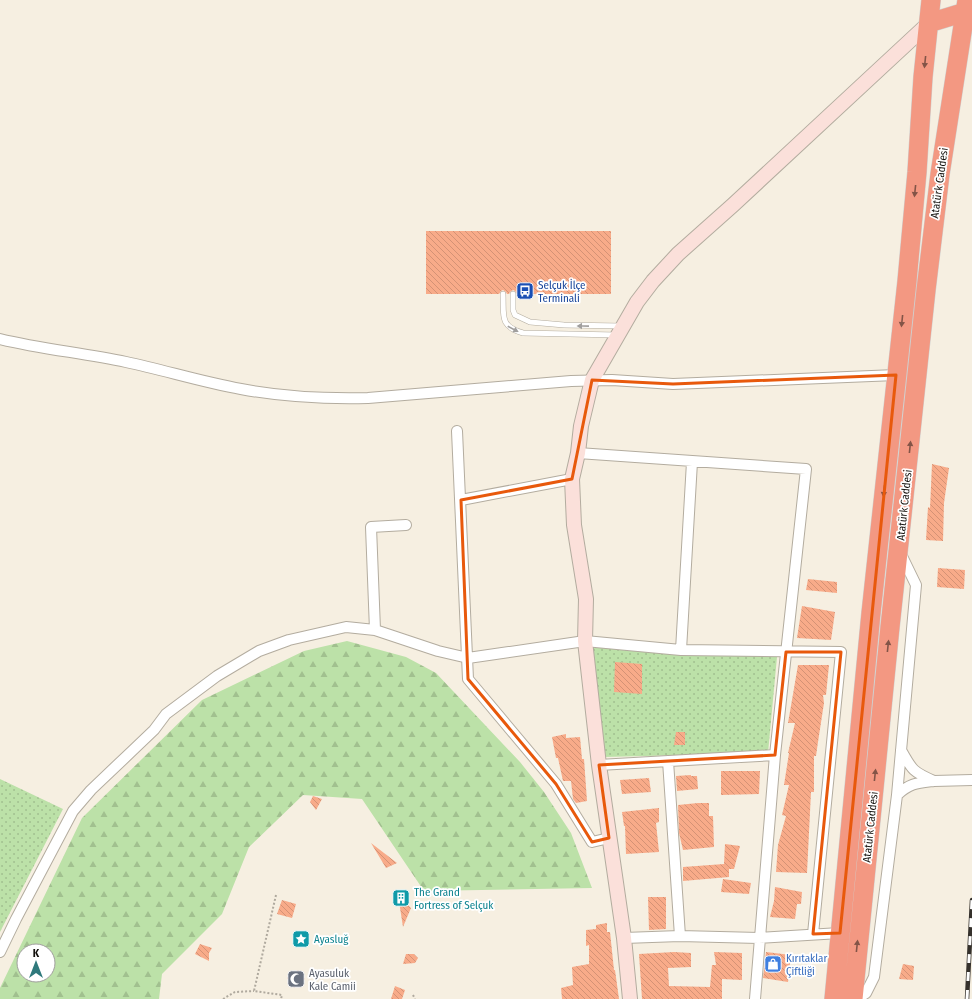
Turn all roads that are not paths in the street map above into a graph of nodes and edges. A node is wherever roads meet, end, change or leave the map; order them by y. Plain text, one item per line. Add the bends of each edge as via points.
1 (931, 0) edge
2 (968, 10) edge
3 (929, 23) junction
4 (503, 294) dead end
5 (513, 294) dead end
6 (620, 330) junction
7 (0, 339) edge
8 (896, 375) junction
9 (592, 380) junction
10 (457, 431) dead end
11 (578, 453) junction
12 (692, 462) junction
13 (572, 479) junction
14 (461, 500) junction
15 (406, 525) dead end
16 (899, 549) junction
17 (375, 630) junction
18 (585, 641) junction
19 (681, 650) junction
20 (786, 652) junction
21 (468, 658) junction
22 (901, 750) junction
23 (775, 755) junction
24 (668, 761) junction
25 (599, 765) junction
26 (972, 780) edge
27 (934, 781) junction
28 (897, 795) junction
29 (609, 838) junction
30 (840, 933) junction
31 (813, 934) junction
32 (680, 936) junction
33 (624, 938) junction
34 (759, 938) junction
35 (0, 952) edge
36 (863, 996) edge
37 (630, 999) edge
38 (755, 999) edge
39 (834, 999) edge
40 (857, 999) edge

1 - 3 highway, Atatürk Caddesi
2 - 3 highway
16 -> 2 highway, Atatürk Caddesi via 940,174
3 - 6 street via 678,254 637,302
3 -> 8 highway, Atatürk Caddesi
4 -> 6 lane via 504,321 512,330 523,333
6 -> 5 lane via 530,322 515,315
6 - 9 street
7 - 9 street via 125,362 240,389 301,397 368,398
8 - 9 street via 672,384
8 -> 30 highway, Atatürk Caddesi
9 - 11 street via 581,426
10 - 14 street
11 - 12 street
11 - 13 street
12 - 19 street
12 - 20 street via 806,469
13 - 14 street
13 - 18 street via 574,525 586,599
14 - 21 street
15 - 17 street via 371,527
16 - 22 street via 916,585
36 -> 16 highway, Atatürk Caddesi via 854,978
17 - 21 street
17 - 35 street via 346,627 289,640 258,651 217,676 166,714 154,730 90,790 73,811
18 - 19 street
18 - 21 street
18 - 25 street
19 - 20 street
20 - 23 street
20 - 31 street via 841,652
21 - 29 street via 468,679 556,784 592,842
22 - 27 street via 916,773
22 - 28 street
23 - 24 street
23 - 34 street
24 - 25 street
24 - 32 street
25 - 29 street
26 - 27 street
27 - 28 street via 906,786
28 - 36 street via 874,977
29 - 33 street
30 - 31 street
30 - 39 highway, Atatürk Caddesi
31 - 34 street
32 - 33 street
32 - 34 street
33 - 37 street
34 - 38 street
36 - 40 street

